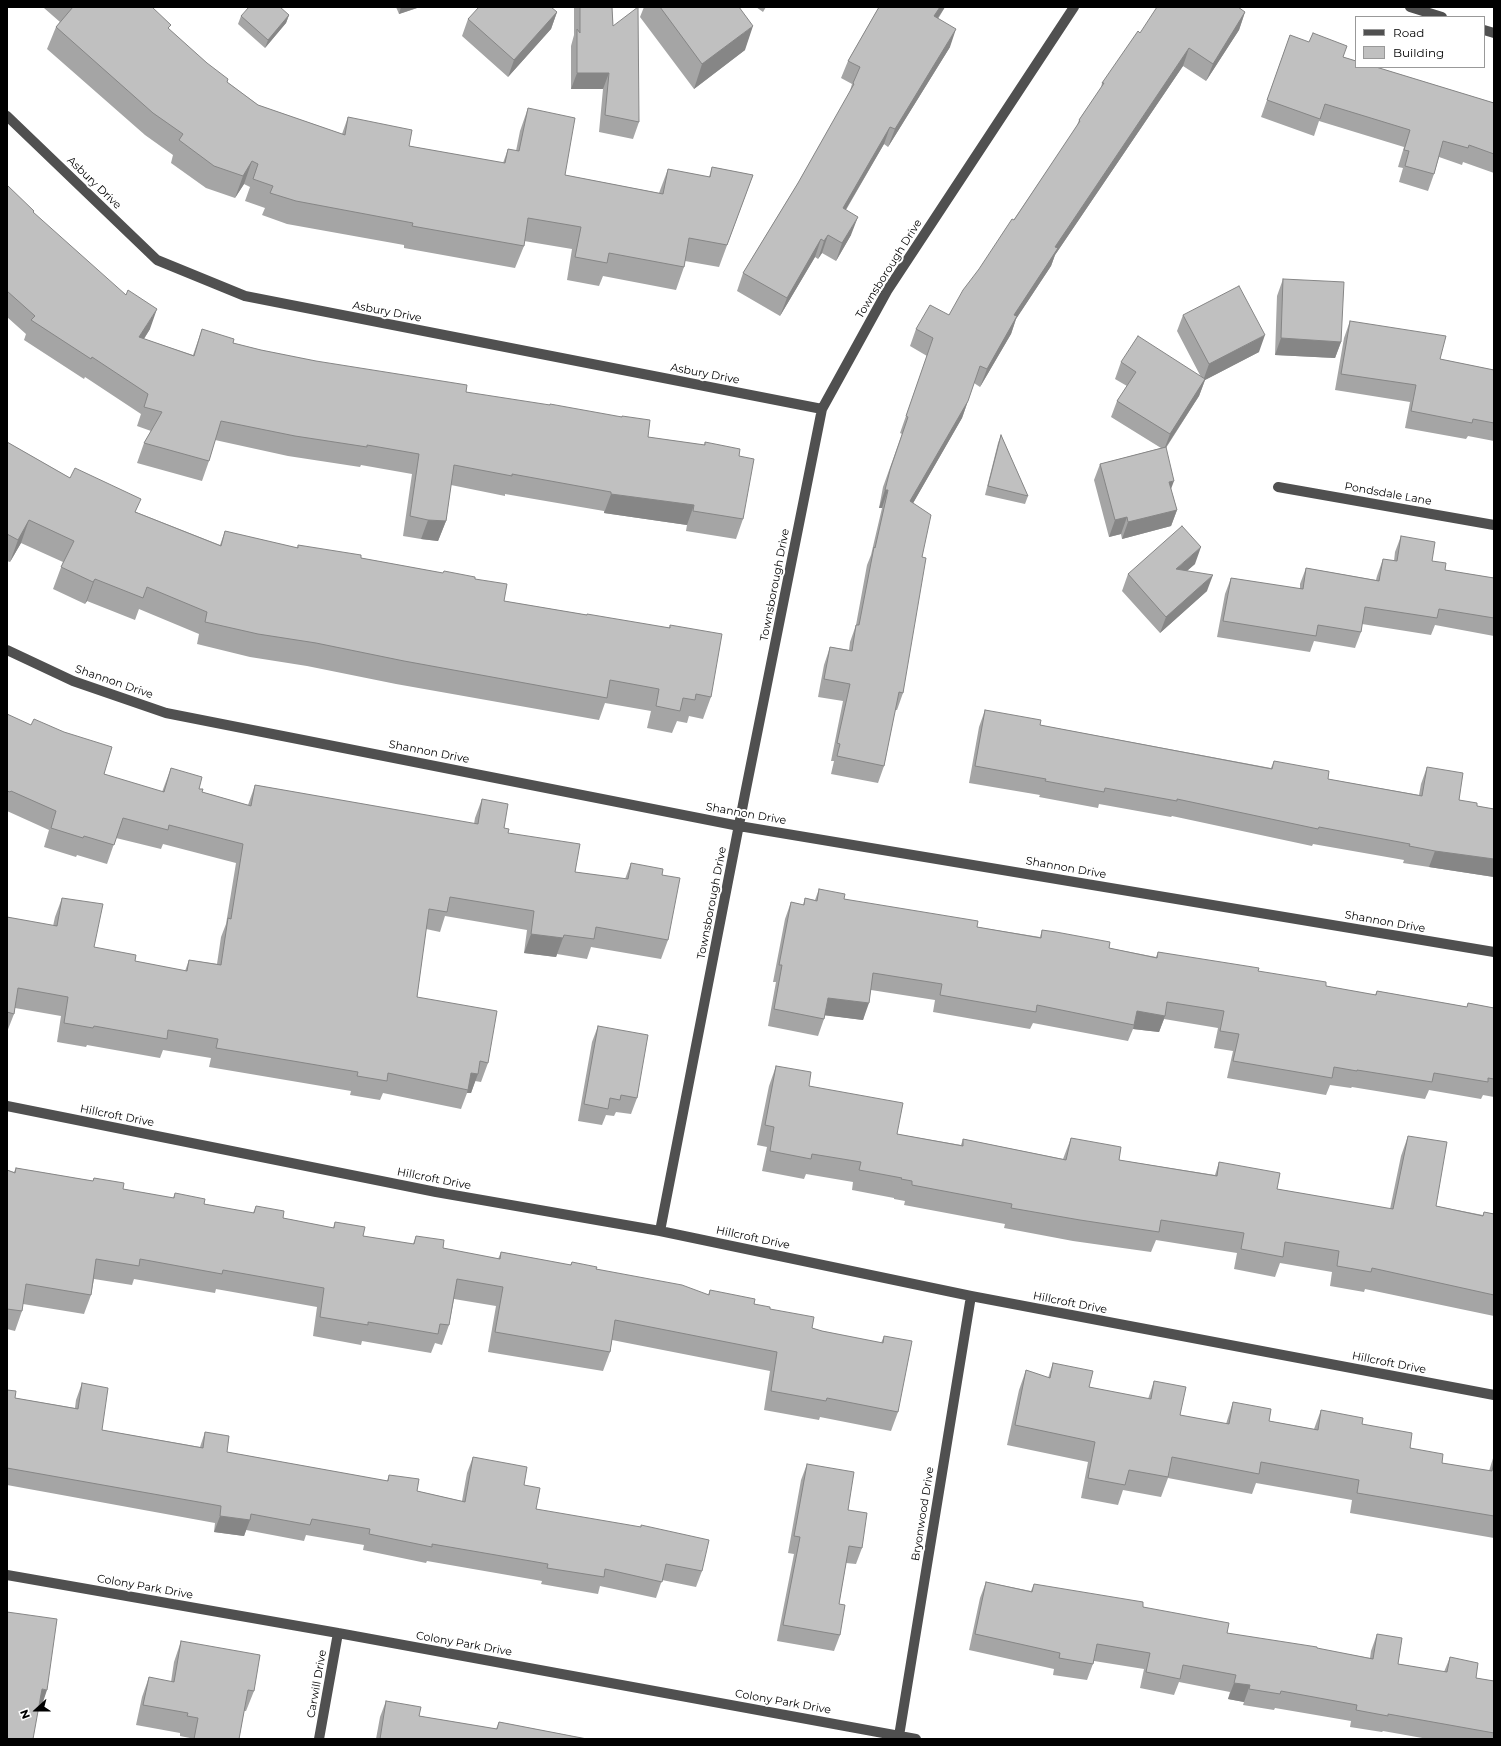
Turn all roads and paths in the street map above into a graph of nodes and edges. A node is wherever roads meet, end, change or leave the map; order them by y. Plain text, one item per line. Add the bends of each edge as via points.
1 (1074, 7) edge
2 (1410, 7) edge
3 (1439, 16) edge
4 (7, 116) edge
5 (822, 409) junction
6 (1278, 487) dead end
7 (1494, 525) edge
8 (7, 650) edge
9 (739, 826) junction
10 (1494, 952) edge
11 (7, 1106) edge
12 (660, 1231) junction
13 (971, 1296) junction
14 (1494, 1396) edge
15 (7, 1575) edge
16 (338, 1633) junction
17 (899, 1736) junction
18 (319, 1739) edge
19 (916, 1739) edge

1 - 5 street, Townsborough Drive via 887,291
2 - 3 street
4 - 5 street, Asbury Drive via 157,260 245,296
5 - 9 street, Townsborough Drive
6 - 7 street, Pondsdale Lane
8 - 9 street, Shannon Drive via 73,681 166,713
9 - 10 street, Shannon Drive
9 - 12 street, Townsborough Drive
11 - 12 street, Hillcroft Drive via 436,1192
12 - 13 street, Hillcroft Drive
13 - 14 street, Hillcroft Drive
13 - 17 street, Bryonwood Drive
15 - 16 street, Colony Park Drive
16 - 17 street, Colony Park Drive
16 - 18 street, Carwill Drive
17 - 19 street, Colony Park Drive

